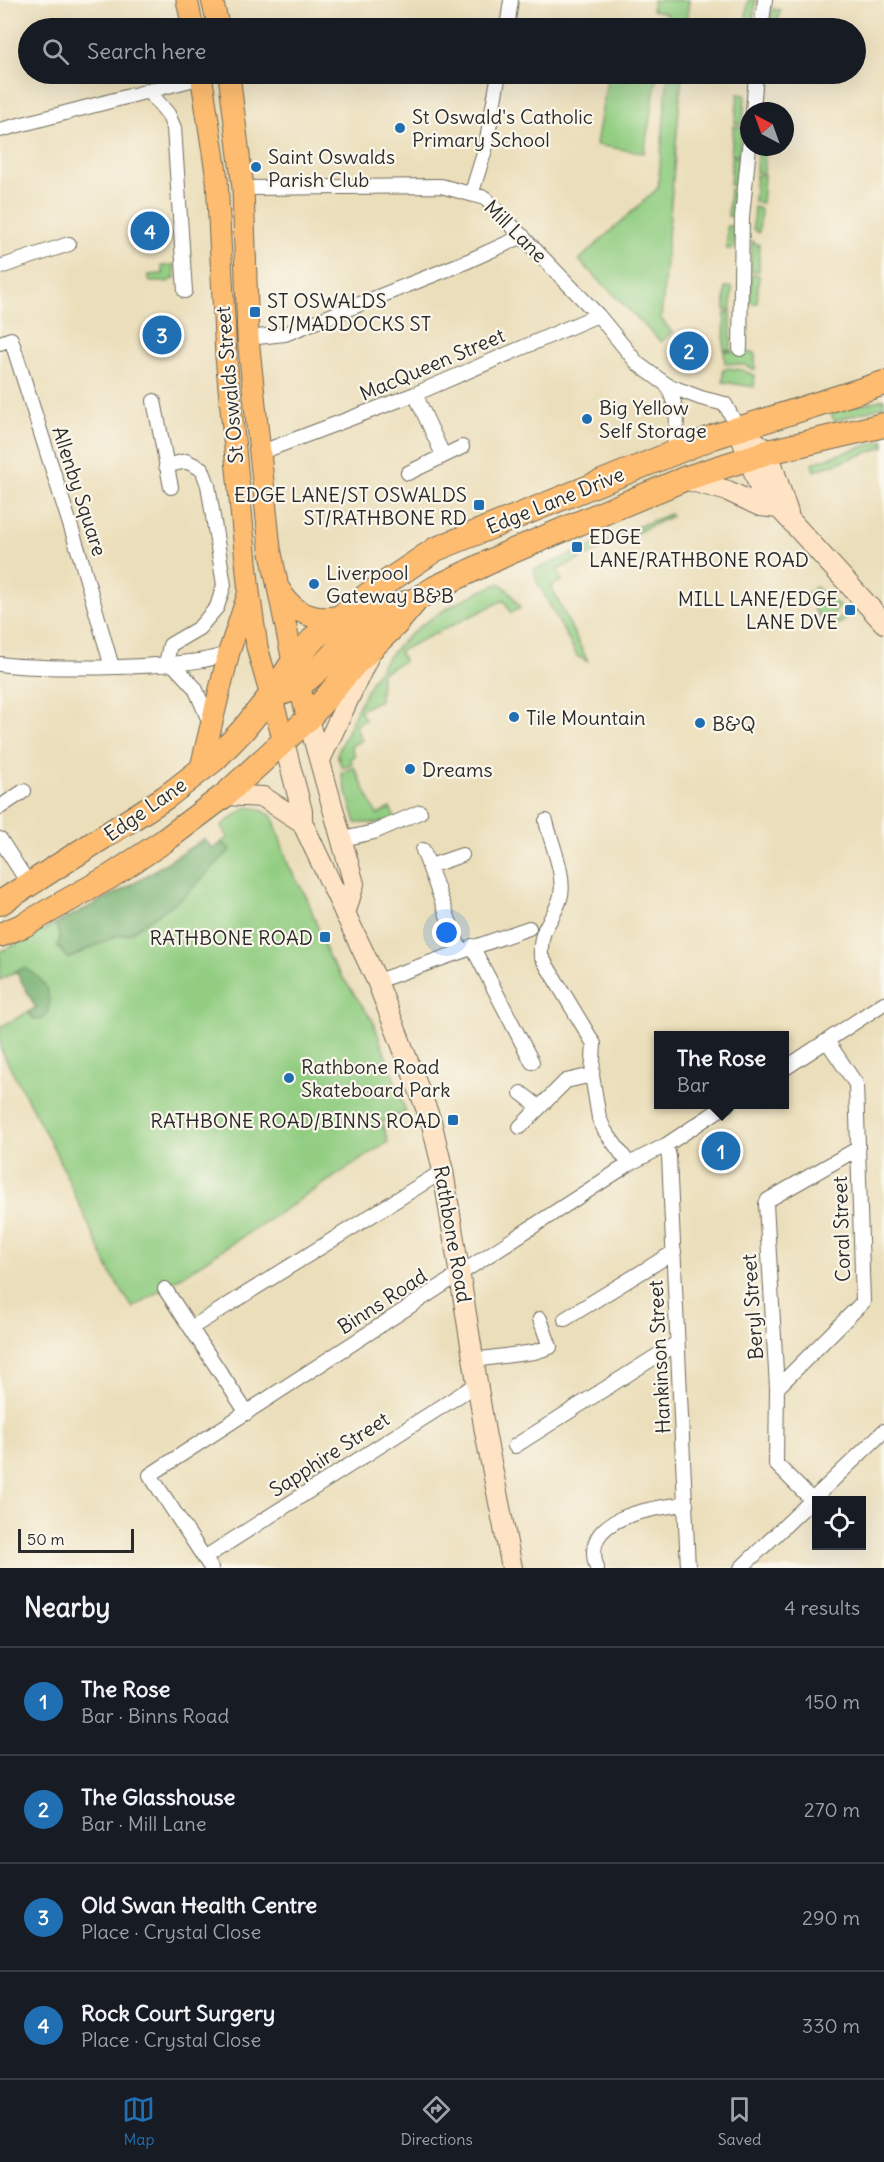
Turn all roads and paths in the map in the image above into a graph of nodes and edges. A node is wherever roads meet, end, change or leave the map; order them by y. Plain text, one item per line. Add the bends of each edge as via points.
1 (187, 0) edge
2 (212, 0) edge
3 (511, 0) edge
4 (765, 0) edge
5 (191, 18) edge
6 (216, 18) edge
7 (508, 18) edge
8 (762, 18) edge
9 (171, 84) edge
10 (203, 84) edge
11 (230, 84) edge
12 (755, 84) edge
13 (497, 85) edge
14 (148, 90) junction
15 (754, 102) edge
16 (0, 130) edge
17 (748, 156) edge
18 (243, 188) junction
19 (472, 192) junction
20 (523, 236) junction
21 (69, 244) dead end
22 (0, 267) edge
23 (185, 291) dead end
24 (598, 315) junction
25 (248, 338) junction
26 (0, 343) edge
27 (740, 349) dead end
28 (667, 384) junction
29 (884, 384) edge
30 (415, 394) junction
31 (154, 401) dead end
32 (884, 425) edge
33 (738, 428) junction
34 (462, 447) dead end
35 (260, 453) junction
36 (672, 453) junction
37 (443, 455) junction
38 (758, 455) junction
39 (166, 465) junction
40 (408, 473) dead end
41 (684, 479) junction
42 (171, 487) dead end
43 (264, 494) junction
44 (239, 496) junction
45 (784, 513) junction
46 (278, 587) junction
47 (249, 592) junction
48 (417, 599) junction
49 (340, 616) junction
50 (884, 623) edge
51 (373, 646) junction
52 (229, 652) junction
53 (0, 664) edge
54 (169, 664) junction
55 (112, 667) junction
56 (295, 673) junction
57 (272, 694) junction
58 (308, 719) junction
59 (211, 728) junction
60 (284, 742) junction
61 (320, 760) junction
62 (200, 771) junction
63 (24, 790) dead end
64 (225, 795) junction
65 (0, 807) edge
66 (420, 812) dead end
67 (546, 821) dead end
68 (302, 822) junction
69 (0, 839) edge
70 (343, 839) junction
71 (423, 850) dead end
72 (462, 855) dead end
73 (430, 866) junction
74 (30, 886) junction
75 (0, 903) edge
76 (345, 915) junction
77 (529, 928) dead end
78 (0, 935) edge
79 (466, 948) junction
80 (377, 981) junction
81 (884, 1003) edge
82 (827, 1041) junction
83 (532, 1062) dead end
84 (789, 1066) edge
85 (592, 1075) junction
86 (521, 1093) dead end
87 (538, 1106) junction
88 (720, 1109) edge
89 (520, 1127) dead end
90 (666, 1145) junction
91 (857, 1149) junction
92 (629, 1164) junction
93 (443, 1171) junction
94 (674, 1252) junction
95 (461, 1273) junction
96 (165, 1289) dead end
97 (540, 1319) dead end
98 (566, 1319) dead end
99 (191, 1328) junction
100 (677, 1343) junction
101 (474, 1360) junction
102 (477, 1384) junction
103 (777, 1388) junction
104 (247, 1413) junction
105 (884, 1431) edge
106 (515, 1446) dead end
107 (816, 1496) edge
108 (812, 1500) joint
109 (686, 1504) junction
110 (207, 1563) edge
111 (512, 1568) edge
112 (597, 1568) edge
113 (688, 1568) edge
114 (741, 1568) edge

1 - 5 main road
2 - 6 main road
3 - 7 street
4 - 8 street
9 - 14 street
10 - 44 main road, St Oswalds Street via 217,179 226,357
11 - 18 main road, St Oswalds Street
12 - 15 street
13 - 19 street
14 - 16 street
14 - 23 street via 174,128
17 - 27 street via 742,217
18 - 19 street, Mill Lane via 441,186
18 - 25 main road, St Oswalds Street
19 - 20 street, Mill Lane via 485,198
20 - 24 street, Mill Lane
20 - 25 street via 285,334
21 - 22 street
24 - 28 street, Mill Lane via 638,364
24 - 30 street, MacQueen Street
25 - 35 main road, St Oswalds Street
26 - 55 street, Allenby Square via 11,339
28 - 33 street, Mill Lane via 725,404
28 - 36 street via 677,406
29 - 33 highway, Edge Lane Drive
30 - 35 street, MacQueen Street
30 - 37 street
31 - 39 street
32 - 38 highway, Edge Lane Drive
33 - 36 highway, Edge Lane Drive
33 - 38 main road
34 - 37 street
35 - 43 main road, St Oswalds Street
36 - 49 highway, Edge Lane Drive via 436,549
37 - 40 street
38 - 41 highway, Edge Lane Drive
38 - 45 main road
39 - 42 street
39 - 54 street via 186,462 202,469 224,585 217,607 199,628 170,645
41 - 45 main road
41 - 48 highway, Edge Lane Drive via 508,553
43 - 44 main road
43 - 46 main road, St Oswalds Street
44 - 47 main road, St Oswalds Street
45 - 50 main road
46 - 49 main road via 291,606 303,613 324,618
46 - 56 main road, St Oswalds Street
47 - 52 main road
47 - 57 main road, St Oswalds Street via 258,647
48 - 51 highway, Edge Lane Drive
48 - 56 highway via 375,615
49 - 56 highway, Edge Lane Drive via 315,637
51 - 58 highway, Edge Lane Drive
51 - 61 main road
52 - 54 street via 213,660
52 - 59 main road
53 - 55 street
54 - 55 street
54 - 59 street via 195,688
56 - 57 highway, Edge Lane Drive
56 - 58 main road, St Oswalds Street
57 - 60 main road, St Oswalds Street
57 - 62 highway, Edge Lane via 243,730
58 - 60 highway, Edge Lane Drive
58 - 61 main road
59 - 62 main road
60 - 64 highway, Edge Lane
60 - 68 main road, Rathbone Road
61 - 70 main road
62 - 74 highway, Edge Lane
63 - 65 street
64 - 68 main road via 263,796
64 - 78 highway, Edge Lane via 111,876
66 - 70 street via 374,832
67 - 85 street via 561,894 544,927 541,956 594,1044
68 - 76 main road, Rathbone Road
69 - 74 street
70 - 76 main road via 354,884
71 - 73 street
72 - 73 street
73 - 79 street
74 - 75 highway, Edge Lane
76 - 80 main road, Rathbone Road
77 - 79 street
79 - 80 street
79 - 83 street
80 - 93 main road, Rathbone Road via 422,1092
81 - 82 street
82 - 84 street
82 - 91 street, Coral Street via 856,1084
85 - 87 street via 566,1081
85 - 92 street via 599,1118
86 - 87 street
87 - 89 street
88 - 90 street, Binns Road
90 - 92 street, Binns Road
90 - 94 street, Hankinson Street
91 - 103 street, Coral Street via 863,1302
91 - 103 street, Beryl Street via 765,1204
92 - 95 street, Binns Road
93 - 95 main road, Rathbone Road
93 - 99 street
94 - 98 street
94 - 100 street, Hankinson Street
95 - 101 main road, Rathbone Road
95 - 104 street, Binns Road
96 - 99 street
97 - 101 street via 550,1347
99 - 104 street
100 - 106 street
100 - 109 street, Hankinson Street
101 - 102 main road, Rathbone Road
102 - 110 street, Sapphire Street
102 - 111 main road, Rathbone Road
103 - 108 street, Beryl Street via 776,1464
104 - 110 street, Binns Road via 150,1475
105 - 107 street
108 - 114 street
109 - 112 street via 640,1510 617,1520 599,1539 595,1552
109 - 113 street, Hankinson Street

